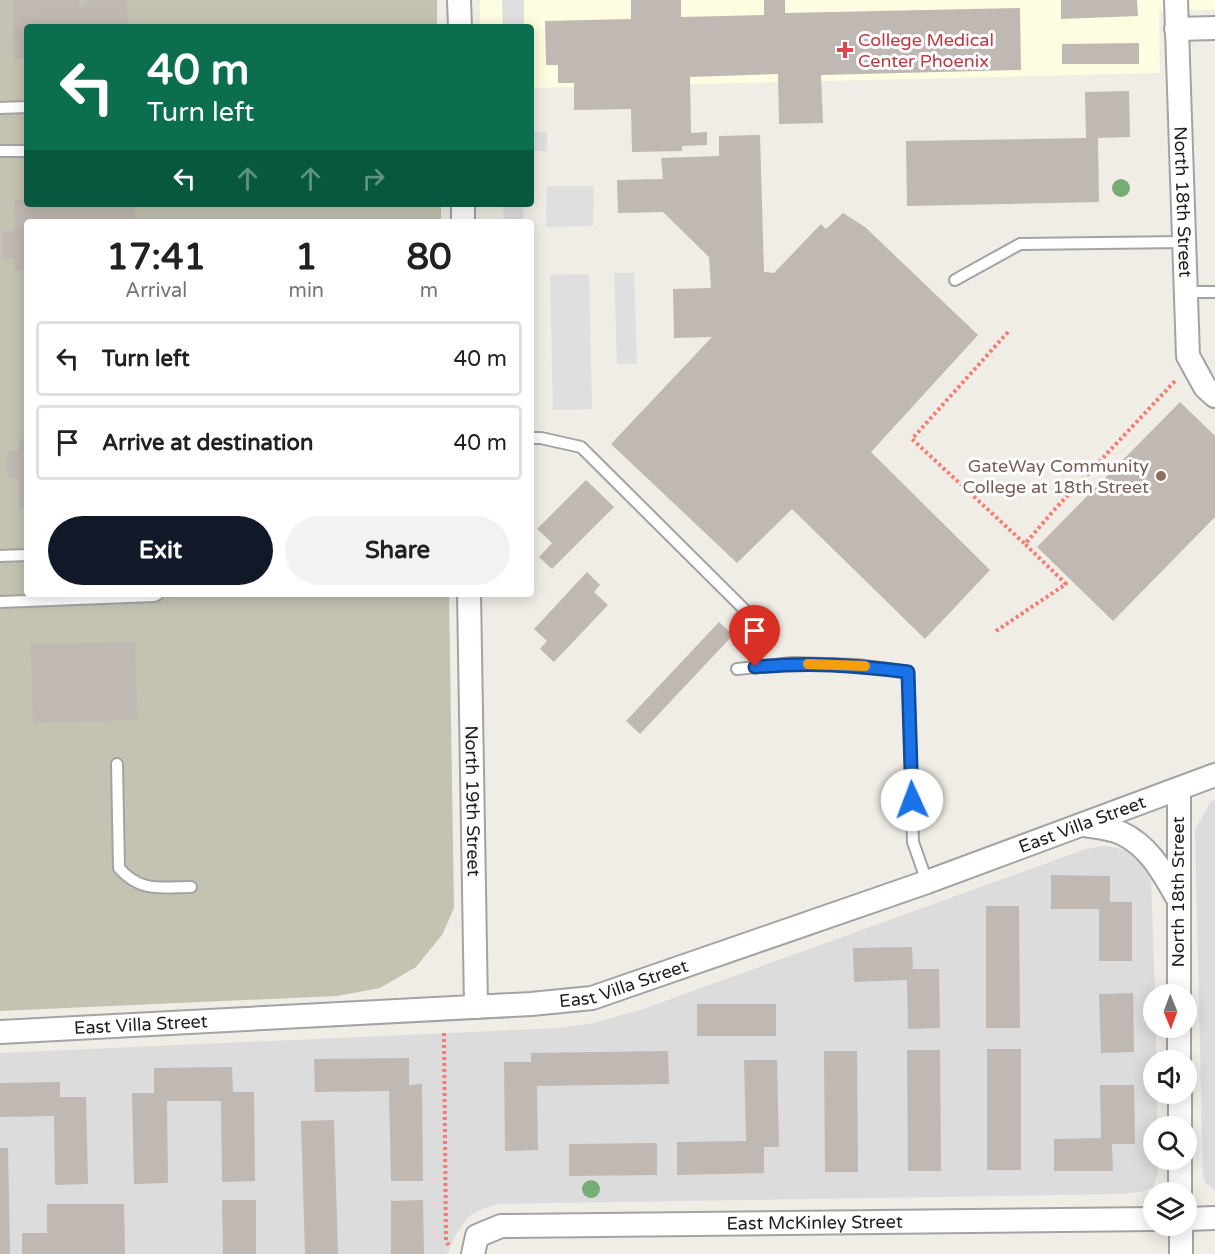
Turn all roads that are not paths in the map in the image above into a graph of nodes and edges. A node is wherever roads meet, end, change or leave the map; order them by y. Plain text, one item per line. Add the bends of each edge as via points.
1 (459, 0) edge
2 (1176, 0) edge
3 (460, 24) edge
4 (1176, 28) junction
5 (1215, 28) edge
6 (24, 107) edge
7 (0, 108) edge
8 (0, 151) edge
9 (24, 151) edge
10 (1183, 242) junction
11 (954, 280) dead end
12 (1184, 292) junction
13 (1215, 292) edge
14 (1215, 396) edge
15 (534, 438) edge
16 (24, 555) edge
17 (0, 556) edge
18 (128, 597) edge
19 (469, 597) edge
20 (0, 602) edge
21 (768, 633) dead end
22 (737, 669) dead end
23 (117, 764) dead end
24 (1215, 775) edge
25 (1179, 789) junction
26 (1084, 825) junction
27 (927, 882) junction
28 (191, 887) dead end
29 (1178, 899) junction
30 (1179, 984) edge
31 (476, 1007) junction
32 (0, 1032) edge
33 (1215, 1218) edge
34 (1143, 1219) edge
35 (1197, 1219) edge
36 (1181, 1236) edge
37 (475, 1245) edge
38 (1181, 1254) edge

1 - 3 street
2 - 4 street, North 18th Street
4 - 5 street
4 - 10 street, North 18th Street
6 - 7 lane
8 - 9 lane
10 - 11 lane via 1020,244
10 - 12 street, North 18th Street
12 - 13 lane
12 - 14 street, North 18th Street via 1188,356 1204,387
15 - 21 lane via 581,447
16 - 17 lane
18 - 20 lane
19 - 31 street, North 19th Street
22 - 27 lane via 793,663 858,665 908,672 913,842
23 - 28 lane via 119,868 144,887
24 - 25 street, East Villa Street
25 - 26 street, East Villa Street
25 - 29 street, North 18th Street
26 - 27 street, East Villa Street
26 - 29 street via 1120,832 1148,852
27 - 31 street, East Villa Street via 592,998
29 - 30 street, North 18th Street
31 - 32 street, East Villa Street
33 - 35 street
34 - 37 street, East McKinley Street via 501,1226
36 - 38 street

